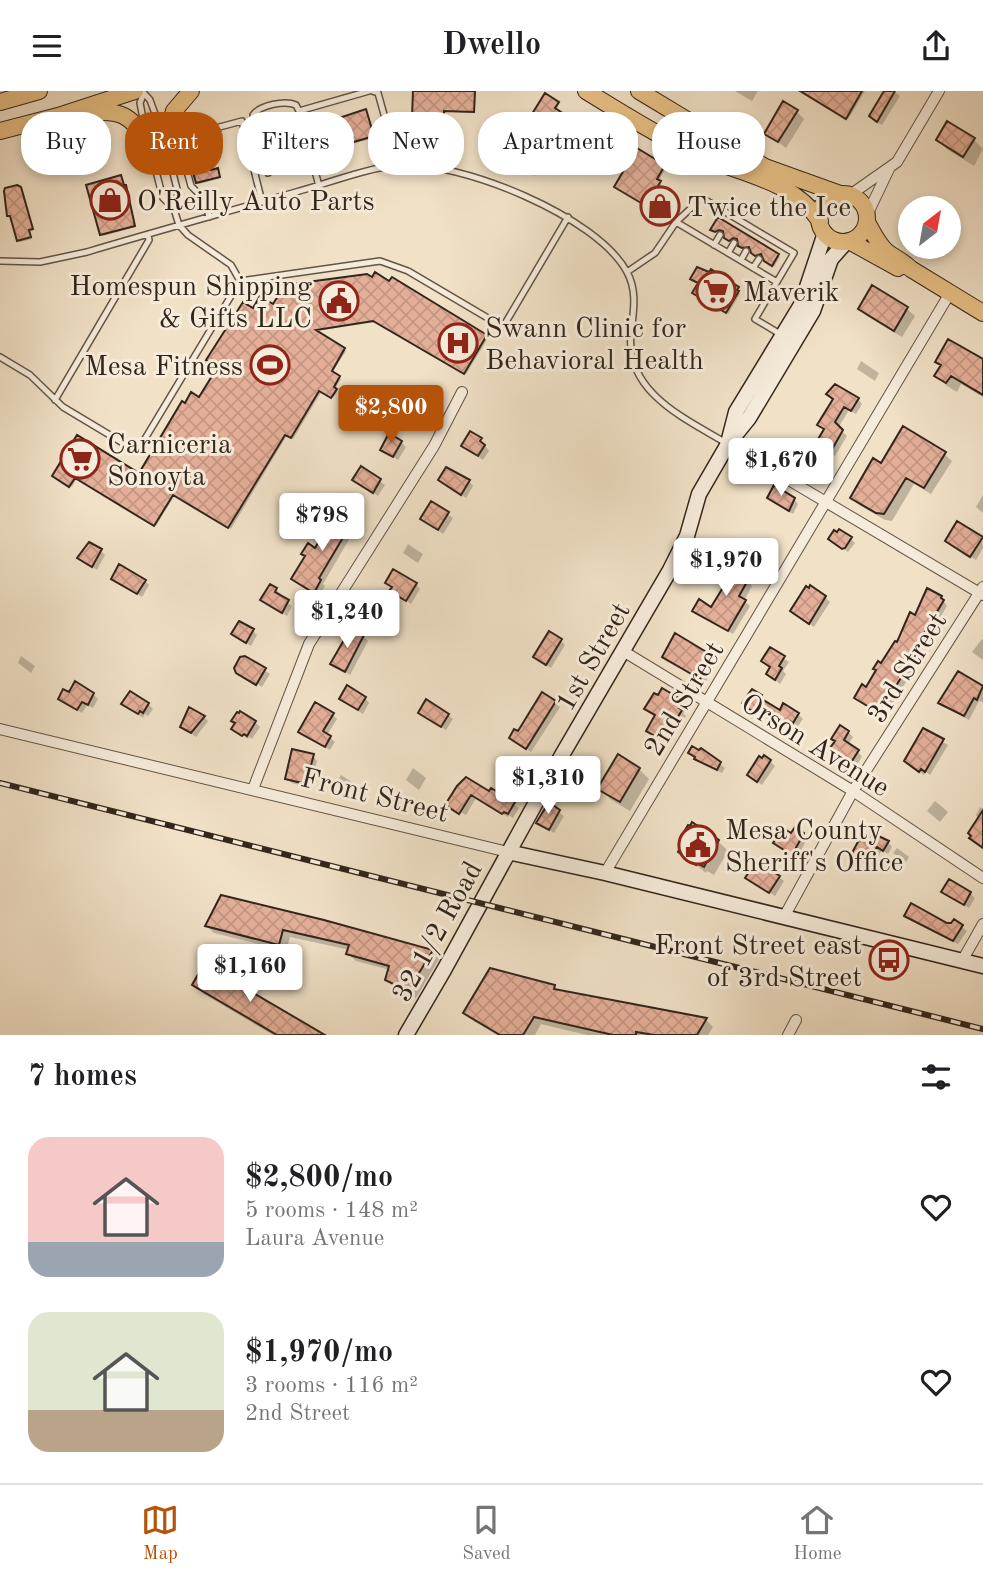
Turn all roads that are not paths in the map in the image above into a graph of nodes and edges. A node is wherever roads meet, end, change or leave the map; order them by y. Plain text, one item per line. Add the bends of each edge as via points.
1 (39, 91) edge
2 (191, 91) edge
3 (370, 91) edge
4 (586, 91) edge
5 (639, 91) edge
6 (939, 91) edge
7 (140, 92) edge
8 (0, 102) edge
9 (299, 111) junction
10 (72, 112) edge
11 (142, 112) edge
12 (156, 112) edge
13 (174, 112) edge
14 (255, 112) edge
15 (383, 112) edge
16 (21, 126) edge
17 (0, 131) edge
18 (889, 169) junction
19 (368, 173) edge
20 (157, 175) edge
21 (173, 175) edge
22 (463, 175) edge
23 (319, 186) junction
24 (846, 195) junction
25 (262, 202) junction
26 (174, 209) junction
27 (732, 215) junction
28 (209, 217) junction
29 (568, 218) junction
30 (867, 219) junction
31 (676, 222) junction
32 (727, 223) dead end
33 (745, 223) junction
34 (179, 225) junction
35 (822, 227) junction
36 (741, 231) dead end
37 (758, 231) junction
38 (148, 235) junction
39 (720, 235) dead end
40 (754, 239) dead end
41 (771, 239) junction
42 (848, 241) junction
43 (734, 243) dead end
44 (714, 245) junction
45 (767, 246) dead end
46 (746, 251) dead end
47 (728, 253) junction
48 (760, 259) dead end
49 (741, 260) junction
50 (0, 261) edge
51 (753, 268) junction
52 (911, 269) junction
53 (627, 272) junction
54 (240, 281) junction
55 (777, 282) junction
56 (950, 293) junction
57 (983, 313) edge
58 (783, 335) junction
59 (0, 357) edge
60 (462, 392) dead end
61 (55, 400) junction
62 (727, 444) junction
63 (825, 503) junction
64 (982, 592) edge
65 (623, 652) junction
66 (707, 702) junction
67 (0, 729) edge
68 (253, 789) junction
69 (853, 791) junction
70 (508, 852) junction
71 (605, 873) junction
72 (983, 878) edge
73 (784, 917) junction
74 (983, 924) edge
75 (962, 961) junction
76 (983, 966) edge
77 (796, 1020) dead end
78 (405, 1035) edge
79 (788, 1035) edge

1 - 8 main road
2 - 13 main road
3 - 9 lane
3 - 15 lane via 378,93
4 - 35 main road via 692,153 795,194
5 - 24 main road via 765,167
6 - 18 street
7 - 10 main road
7 - 11 lane
7 - 12 lane
9 - 14 lane via 288,101
9 - 23 lane
16 - 17 main road
18 - 24 street
18 - 30 street
19 - 23 lane
20 - 26 lane via 163,198
21 - 26 lane via 178,193
22 - 29 lane via 519,194
23 - 25 lane
24 - 30 main road via 861,203
24 - 35 main road via 825,203 820,214
25 - 28 lane
25 - 28 lane via 242,121 186,136 181,149 191,186 205,200
26 - 34 lane
27 - 31 lane via 702,198
27 - 32 lane
27 - 33 lane
28 - 34 lane
29 - 53 lane via 609,250
29 - 54 lane via 503,327 408,271 380,261
30 - 42 main road via 861,235
30 - 52 main road via 880,245
31 - 44 lane
31 - 53 lane via 655,253
33 - 36 lane
33 - 37 lane
34 - 38 lane
34 - 54 lane via 231,265
35 - 42 main road via 836,241
35 - 58 street, 1st Street via 801,305
37 - 40 lane
37 - 41 lane
38 - 50 lane via 40,262
38 - 61 lane
39 - 44 lane
41 - 45 lane
41 - 55 lane via 793,253
42 - 52 main road via 897,268
42 - 62 street, 1st Street via 831,259 807,322 749,418
43 - 47 lane
44 - 47 lane
46 - 49 lane
47 - 49 lane
48 - 51 lane
49 - 51 lane
51 - 55 lane
52 - 56 main road
53 - 62 lane via 635,306 630,344 646,387 664,405
54 - 61 lane via 140,447 133,449
55 - 58 lane via 755,319
56 - 57 main road
56 - 63 street, 2nd Street
58 - 62 street, 1st Street via 736,412
59 - 61 lane via 30,375
60 - 68 street via 434,446 309,644
62 - 63 street
62 - 65 street, 1st Street via 699,494 684,544
63 - 64 street
63 - 66 street, 2nd Street
64 - 69 street, 3rd Street
65 - 66 street, Orson Avenue
65 - 70 street, 1st Street
66 - 69 street, Orson Avenue
66 - 71 street, 2nd Street
67 - 68 street, Front Street
68 - 70 street, Front Street
69 - 72 street, Orson Avenue
69 - 73 street, 3rd Street
70 - 71 street, Front Street
70 - 78 street, 32 1/2 Road
71 - 73 street, Front Street
73 - 75 street, Front Street
74 - 75 street
75 - 76 street, Front Street
77 - 79 street

